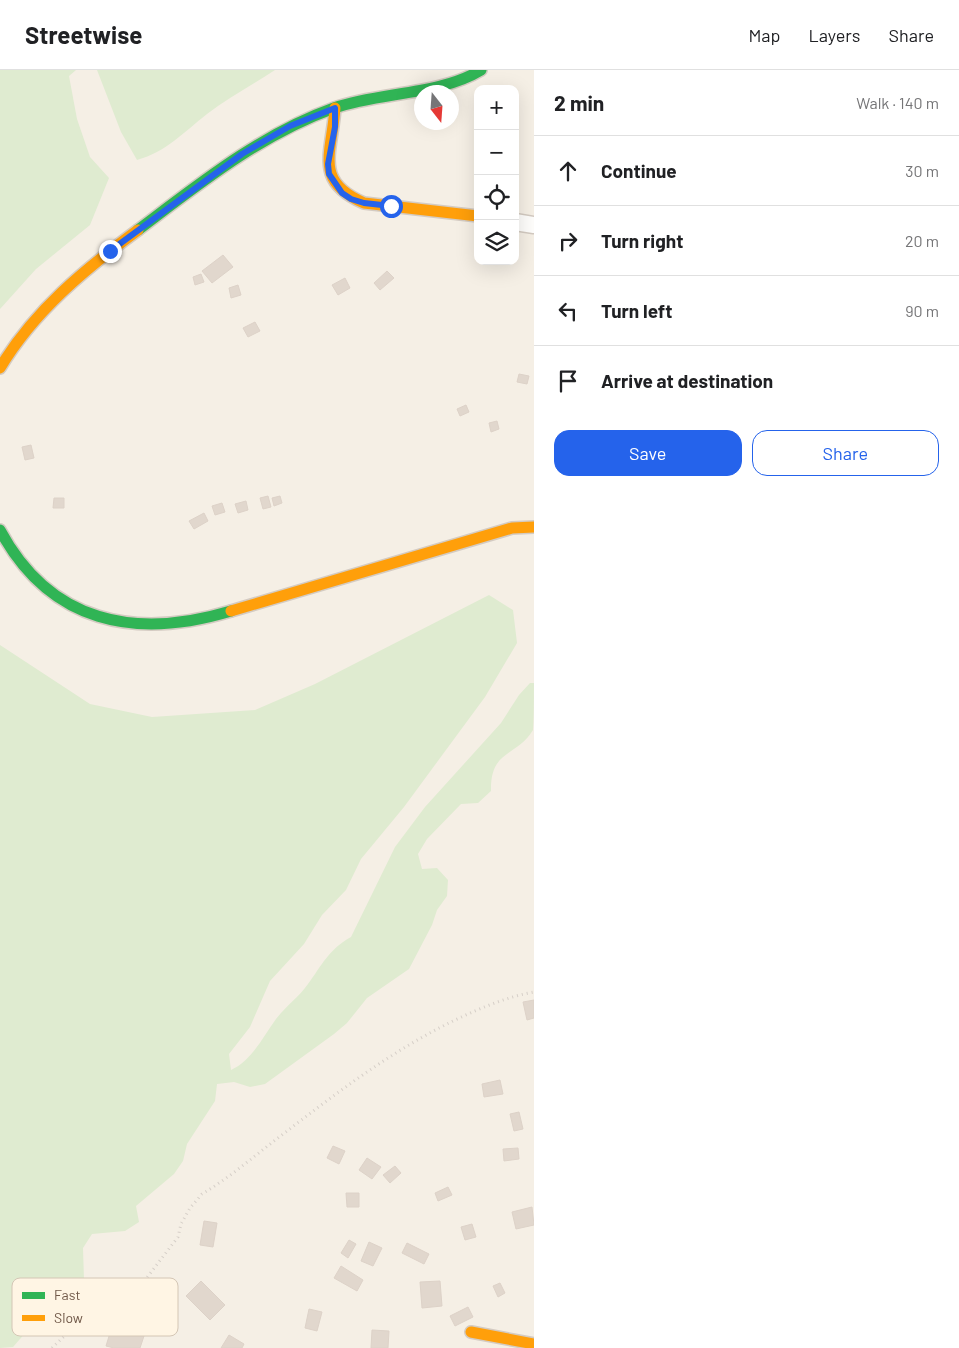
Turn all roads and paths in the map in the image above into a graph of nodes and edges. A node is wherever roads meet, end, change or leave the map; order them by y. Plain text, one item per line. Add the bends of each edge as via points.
1 (481, 70) edge
2 (335, 108) junction
3 (474, 216) edge
4 (519, 223) edge
5 (534, 225) edge
6 (0, 368) edge
7 (534, 527) edge
8 (0, 530) edge
9 (534, 992) edge
10 (147, 1278) edge
11 (471, 1332) dead end
12 (64, 1336) edge
13 (534, 1344) edge
14 (52, 1348) edge

1 - 2 street via 438,86
2 - 3 street via 328,164 329,174 342,193 364,203
2 - 6 street via 290,126 242,154 110,251 37,316 6,355
4 - 5 street
7 - 8 street via 512,528 212,617 173,623 132,624 94,616 61,602 30,576
9 - 10 path via 480,1008 430,1032 332,1096 202,1194 181,1224 178,1237
11 - 13 street
12 - 14 path

